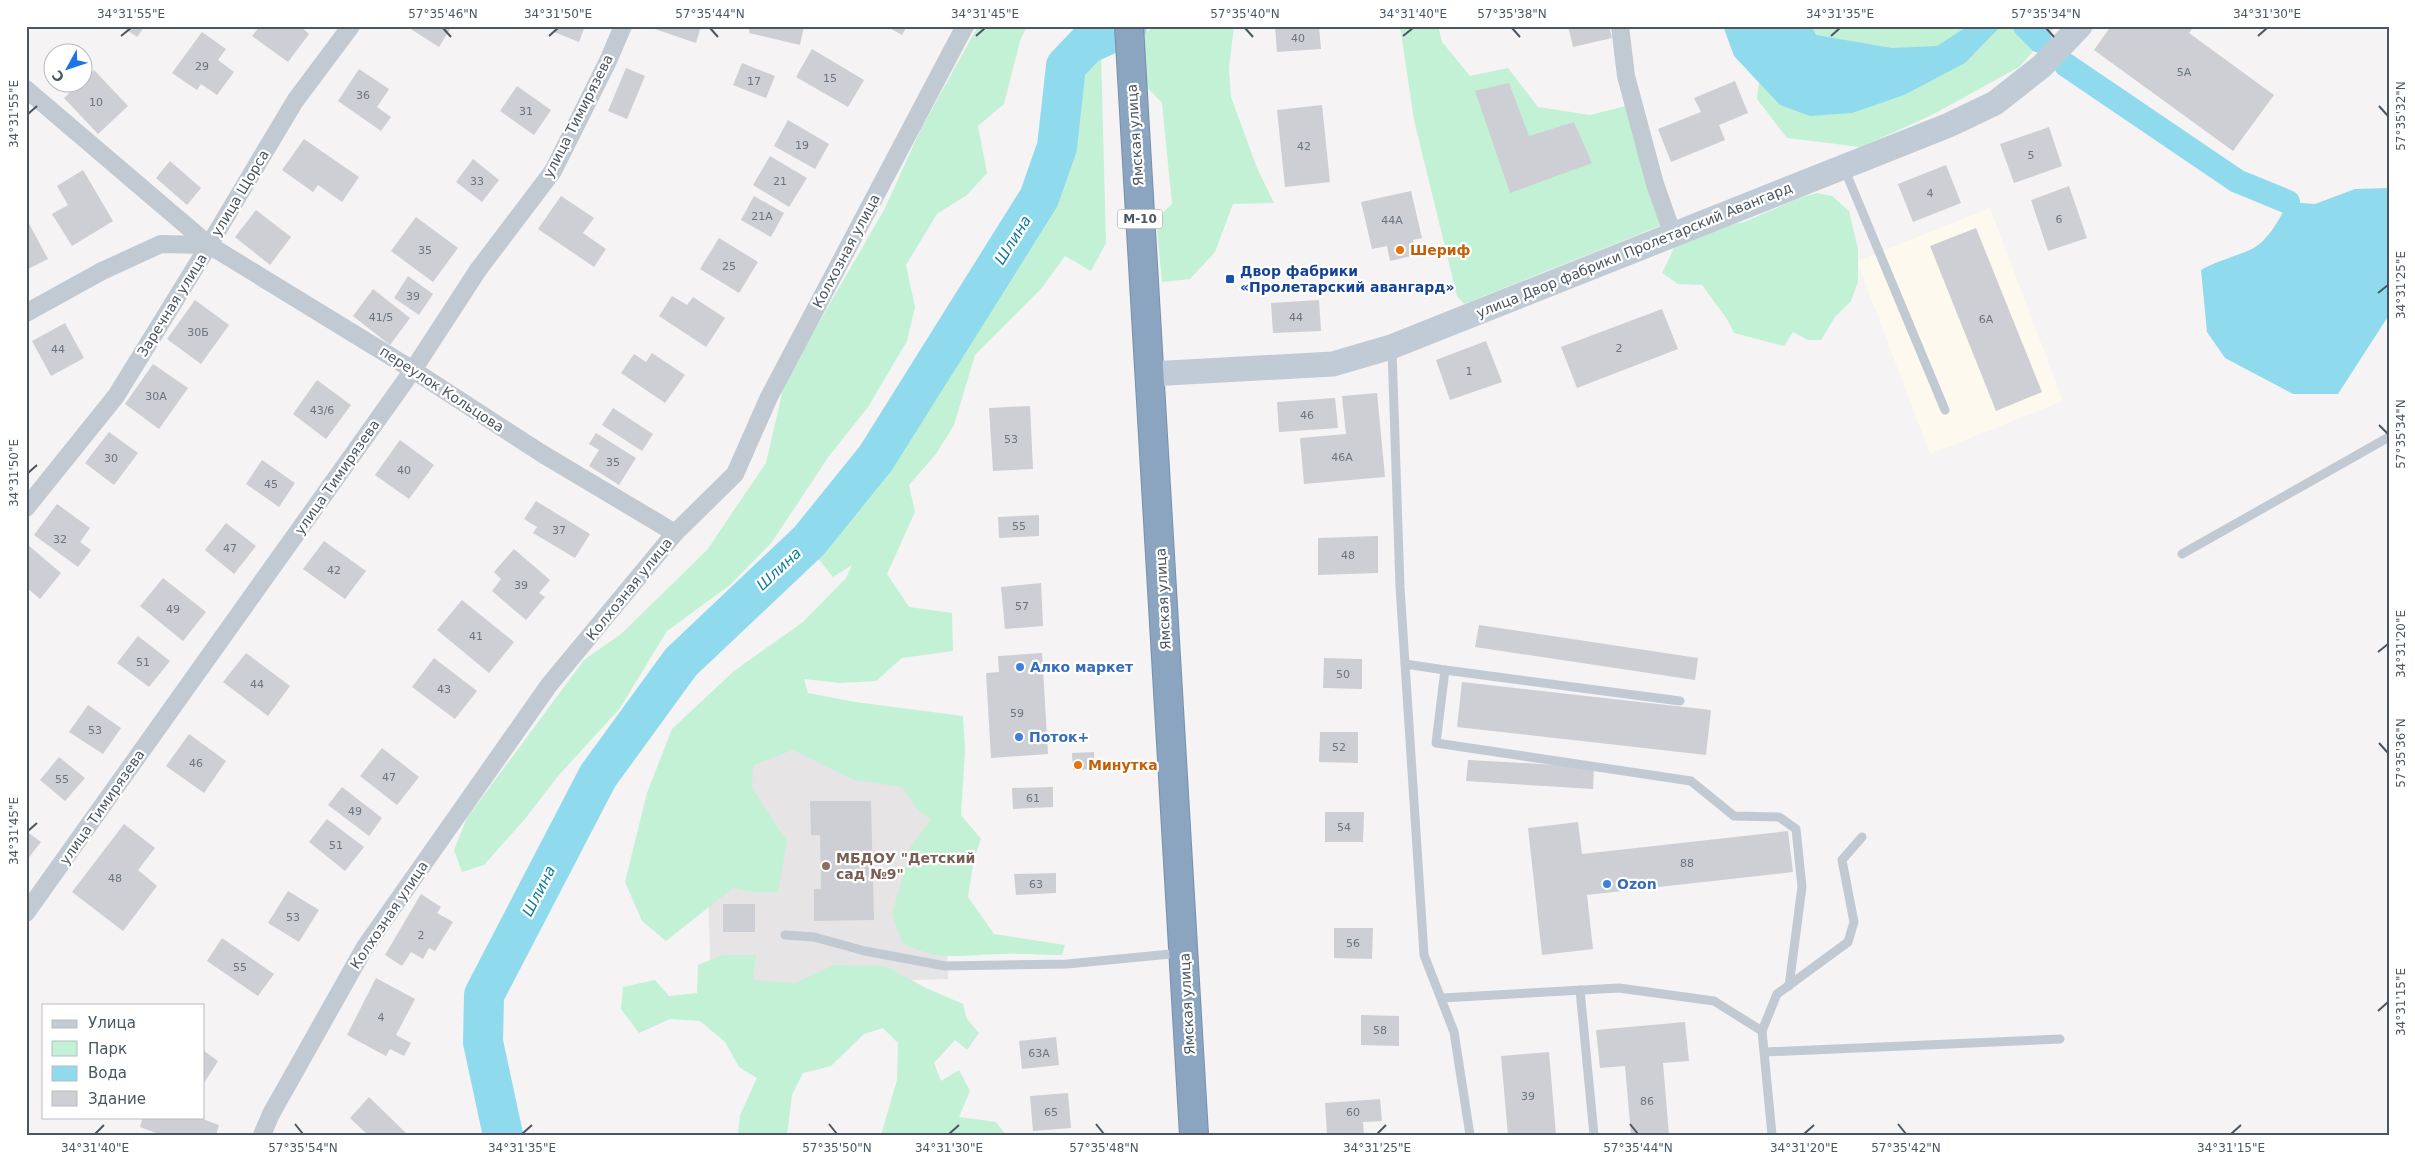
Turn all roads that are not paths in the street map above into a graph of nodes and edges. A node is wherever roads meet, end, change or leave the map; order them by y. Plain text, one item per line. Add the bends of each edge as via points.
1 (352, 26) edge
2 (623, 26) edge
3 (965, 26) edge
4 (1129, 26) edge
5 (1620, 26) edge
6 (2080, 26) edge
7 (26, 89) edge
8 (1844, 167) junction
9 (1673, 235) junction
10 (209, 245) junction
11 (26, 313) edge
12 (1392, 347) junction
13 (413, 370) junction
14 (1150, 374) junction
15 (1945, 410) dead end
16 (2389, 437) edge
17 (26, 508) edge
18 (675, 533) junction
19 (2182, 554) dead end
20 (1405, 664) junction
21 (1445, 670) junction
22 (1680, 701) dead end
23 (1862, 838) dead end
24 (26, 913) edge
25 (785, 934) dead end
26 (1184, 953) junction
27 (1789, 986) junction
28 (1580, 990) junction
29 (1442, 998) junction
30 (1762, 1031) junction
31 (2060, 1039) dead end
32 (1765, 1052) junction
33 (262, 1135) edge
34 (1194, 1135) edge
35 (1470, 1135) edge
36 (1594, 1135) edge
37 (1772, 1135) edge

1 - 10 street, улица Щорса via 295,101
2 - 13 street, улица Тимирязева via 553,171 478,270
3 - 18 street, Колхозная улица via 769,397 735,474
4 - 14 highway, Ямская улица / М-10
5 - 9 street via 1628,86
6 - 8 street, улица Двор фабрики Пролетарский Авангард via 2042,66 1995,103
7 - 10 street, Заречная улица
8 - 9 street, улица Двор фабрики Пролетарский Авангард
8 - 15 lane
9 - 12 street, улица Двор фабрики Пролетарский Авангард
10 - 11 street, улица Щорса via 161,244 102,271
10 - 13 street, переулок Кольцова
10 - 17 street, Заречная улица via 116,396
12 - 14 street, улица Двор фабрики Пролетарский Авангард via 1333,364
12 - 20 lane
13 - 18 street, переулок Кольцова via 541,453
13 - 24 street, улица Тимирязева
14 - 26 highway, Ямская улица / М-10
16 - 19 lane
18 - 33 street, Колхозная улица via 550,685 365,946
20 - 21 lane
20 - 29 lane via 1424,955
21 - 22 lane
21 - 27 lane via 1436,743 1691,781 1734,816 1779,817 1796,829 1802,887
23 - 27 lane via 1842,860 1854,922 1848,942
25 - 26 lane via 945,966 1068,964
26 - 34 highway, Ямская улица / М-10
27 - 30 lane via 1778,994
28 - 29 lane
28 - 30 lane via 1619,988 1714,1002
28 - 36 lane
29 - 35 lane via 1454,1032
30 - 32 lane
31 - 32 lane
32 - 37 lane

